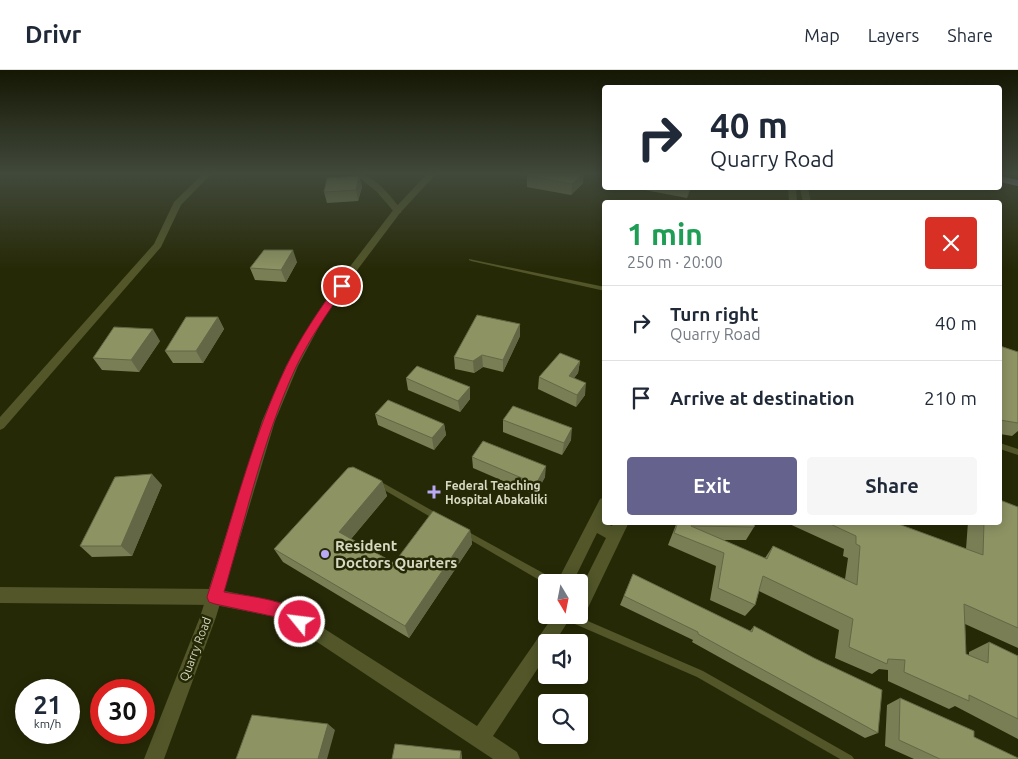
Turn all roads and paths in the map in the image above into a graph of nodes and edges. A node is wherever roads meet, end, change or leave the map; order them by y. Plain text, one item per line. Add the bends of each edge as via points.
1 (176, 206) edge
2 (394, 206) edge
3 (402, 206) edge
4 (398, 211) junction
5 (471, 260) dead end
6 (602, 288) edge
7 (0, 425) edge
8 (1002, 447) edge
9 (1018, 452) edge
10 (373, 480) edge
11 (602, 508) edge
12 (440, 519) edge
13 (594, 525) junction
14 (458, 529) edge
15 (619, 529) edge
16 (569, 574) edge
17 (538, 575) edge
18 (588, 590) edge
19 (0, 594) edge
20 (215, 597) junction
21 (558, 624) edge
22 (585, 624) edge
23 (479, 740) junction
24 (154, 759) edge
25 (510, 759) edge
26 (849, 759) edge

1 - 7 street via 158,245
2 - 4 street
3 - 4 street, Quarry Road
4 - 20 street, Quarry Road via 317,321 292,366 273,409
5 - 6 lane
8 - 9 lane
10 - 12 lane
11 - 13 street
13 - 15 street
13 - 16 street
14 - 17 lane
15 - 18 street
19 - 20 street
20 - 23 street via 284,611
20 - 24 street, Quarry Road
21 - 23 street
22 - 26 lane via 700,674
23 - 25 street

